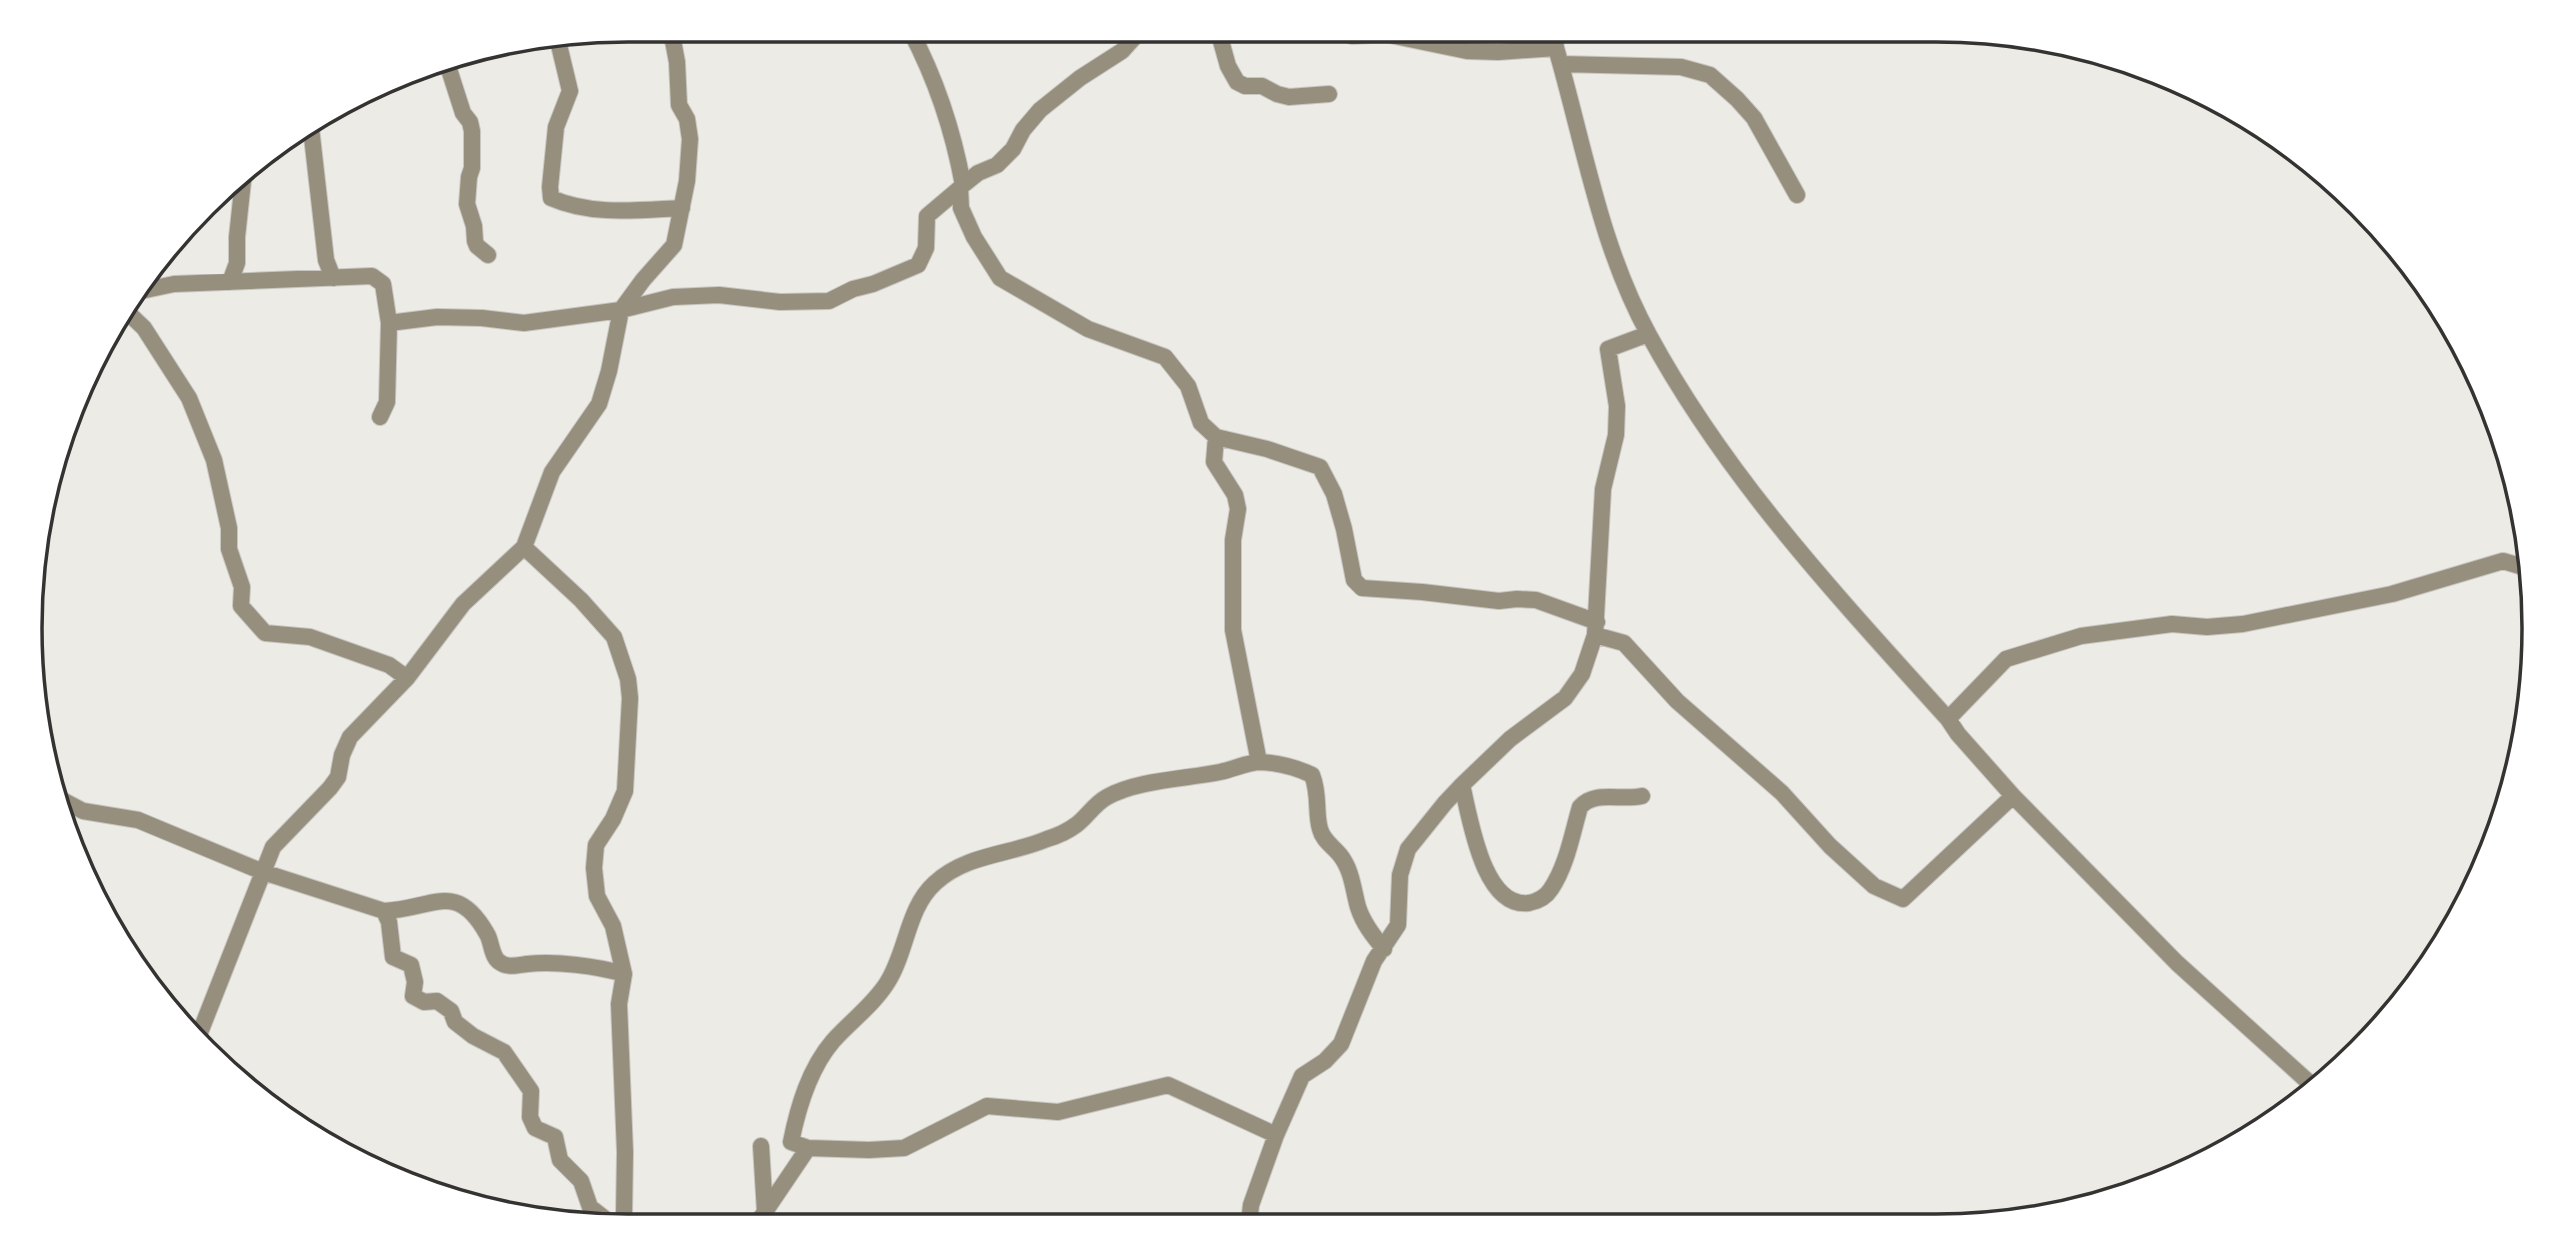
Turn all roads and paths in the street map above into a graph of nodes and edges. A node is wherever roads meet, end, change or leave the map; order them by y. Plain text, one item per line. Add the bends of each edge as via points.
1 (673, 42) edge
2 (916, 42) edge
3 (1130, 42) edge
4 (1221, 42) edge
5 (1424, 42) edge
6 (1555, 42) edge
7 (559, 46) edge
8 (1556, 48) junction
9 (1561, 64) junction
10 (449, 70) edge
11 (1329, 94) dead end
12 (312, 135) edge
13 (962, 186) junction
14 (242, 187) edge
15 (1797, 195) dead end
16 (682, 208) junction
17 (488, 255) dead end
18 (333, 278) junction
19 (230, 282) junction
20 (150, 289) edge
21 (621, 310) junction
22 (132, 317) edge
23 (389, 323) junction
24 (1648, 334) junction
25 (380, 417) dead end
26 (1216, 437) junction
27 (524, 547) junction
28 (2518, 565) edge
29 (1596, 628) junction
30 (407, 677) junction
31 (1948, 719) junction
32 (1259, 762) junction
33 (1462, 785) junction
34 (1642, 796) dead end
35 (2013, 796) junction
36 (69, 804) edge
37 (263, 872) junction
38 (384, 911) junction
39 (1384, 948) junction
40 (624, 974) junction
41 (202, 1029) edge
42 (2307, 1081) edge
43 (1276, 1135) junction
44 (761, 1146) dead end
45 (808, 1148) junction
46 (598, 1213) edge
47 (624, 1214) edge
48 (761, 1214) edge
49 (764, 1214) edge
50 (1250, 1214) edge

1 - 16 street via 679,104 690,139
2 - 13 street via 947,114
3 - 13 street via 1040,110 997,165
4 - 11 street via 1228,66 1237,82 1245,86 1262,86 1289,97
5 - 8 street via 1468,51
6 - 8 street
7 - 16 street via 570,91 556,127 551,198 597,209
8 - 9 street
9 - 15 street via 1681,67 1710,75 1754,118
9 - 24 street via 1600,215
10 - 17 street via 472,131 467,204 474,241
12 - 18 street via 326,260
13 - 21 street via 927,216 926,248 918,265 830,301 780,302 719,295 673,297
13 - 26 street via 961,208 1000,278 1088,328 1165,357 1188,386 1201,423
14 - 19 street via 237,263
16 - 21 street via 674,245
18 - 19 street
18 - 23 street via 372,276 383,284
19 - 20 street
21 - 23 street via 524,323 437,317
21 - 27 street via 599,404 552,472
22 - 30 street via 189,398 214,460 229,549 242,587 241,606 265,633 310,637 389,665
23 - 25 street via 387,402
24 - 29 street via 1608,349 1616,435 1603,489
24 - 31 street via 1725,458 1810,565
26 - 29 street via 1320,467 1334,494 1354,580 1362,587 1499,601 1536,600
26 - 32 street via 1213,462 1235,495 1238,509 1233,630
27 - 30 street via 464,604
27 - 40 street via 614,637 628,679 625,792 596,845 594,868 597,897 613,926
28 - 31 street via 2504,561 2392,594 2243,624 2172,624 2081,636 2006,659
29 - 33 street via 1581,674 1565,698 1510,738
29 - 35 street via 1624,643 1677,701 1782,793 1874,886 1903,899
30 - 37 street via 350,737 338,777 273,847
31 - 35 street
32 - 39 street via 1292,766 1312,775 1320,830 1341,856 1353,880 1358,908
32 - 45 street via 1120,791 1096,803 1077,824 1049,839 979,858 935,882 915,914 888,982 832,1042 799,1102 791,1142
33 - 34 street via 1486,870 1510,901 1522,903 1537,901 1551,890 1580,807 1587,799
33 - 39 street via 1408,849 1400,875 1398,925
35 - 42 street via 2177,963
36 - 37 street via 83,811 138,820
37 - 38 street
37 - 41 street
38 - 40 street via 456,902 477,916 501,963 553,964
38 - 46 street via 393,957 411,965 413,996 424,1002 437,1001 473,1036 504,1052 531,1091 530,1117 535,1128 555,1137 561,1160 581,1181 590,1207
39 - 43 street via 1374,961 1341,1044 1302,1076
40 - 47 street via 619,1003
43 - 45 street via 1168,1085 1058,1112 987,1107 904,1148
43 - 50 street
44 - 48 street
45 - 49 street

